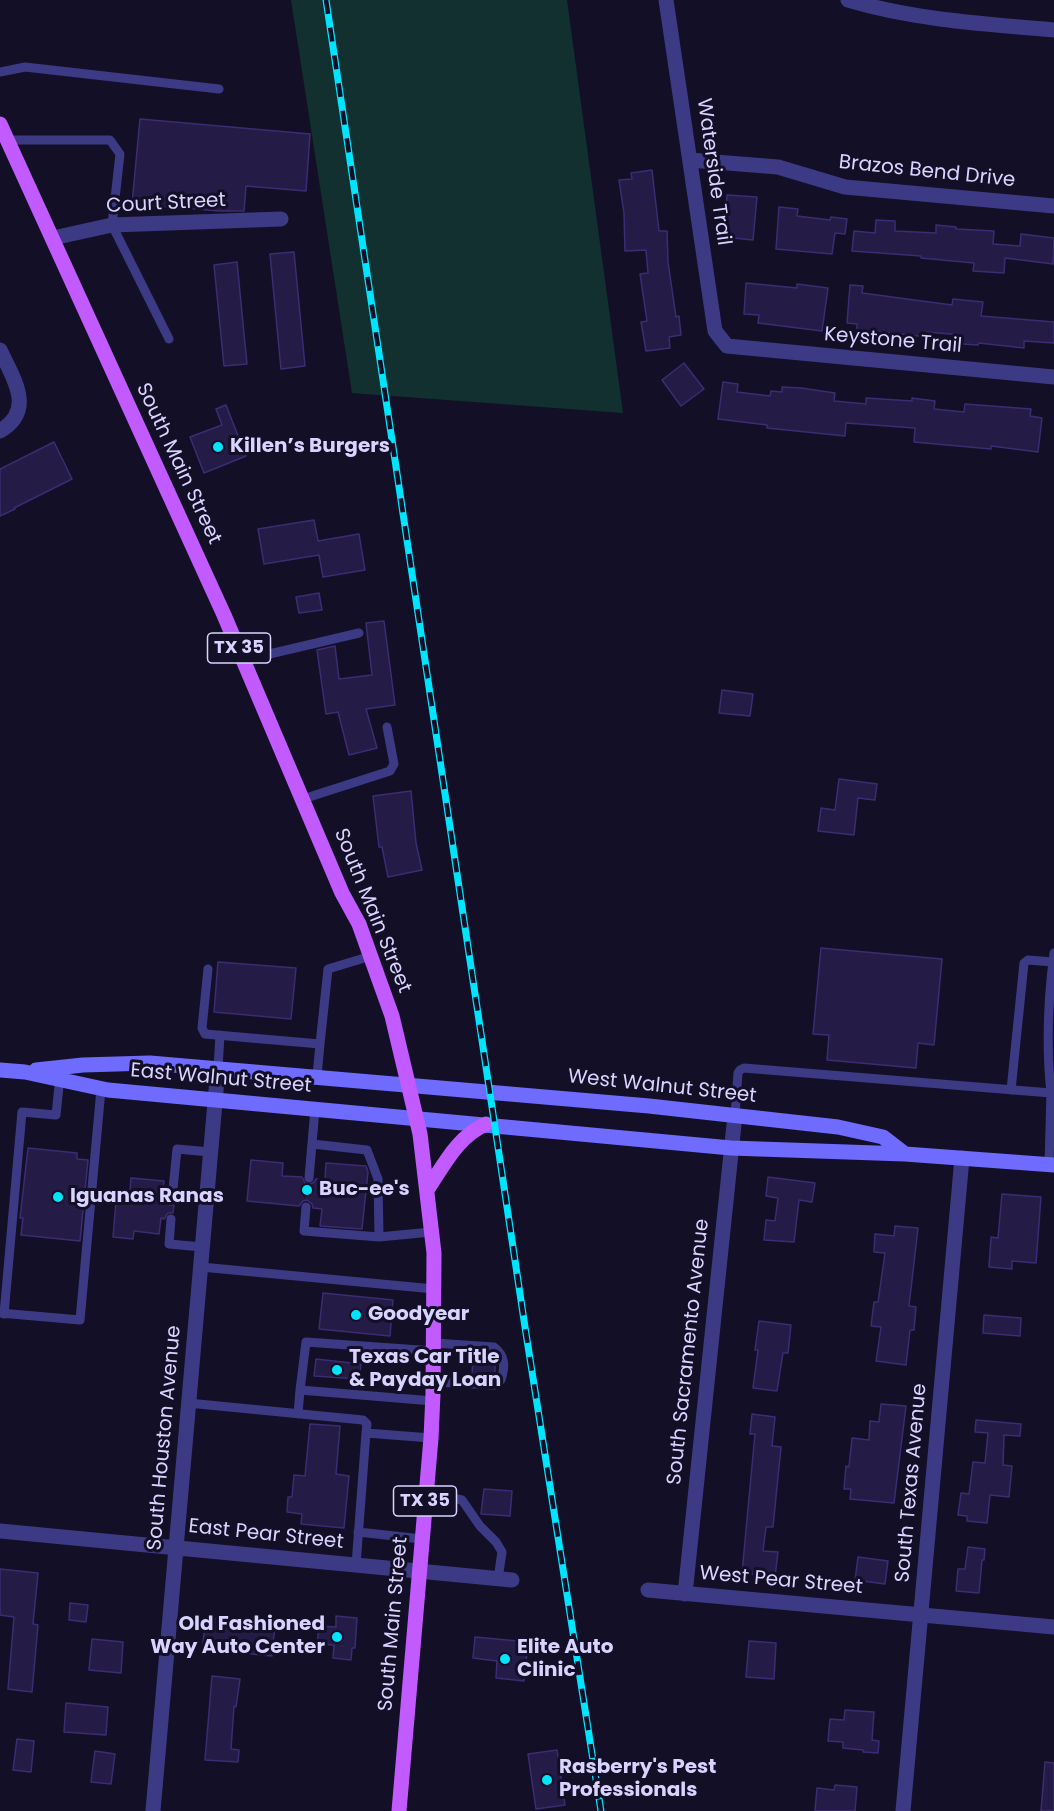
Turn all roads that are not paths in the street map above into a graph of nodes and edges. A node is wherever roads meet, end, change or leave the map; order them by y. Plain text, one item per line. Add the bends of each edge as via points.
1 (666, 0) edge
2 (848, 0) edge
3 (1054, 30) edge
4 (0, 72) edge
5 (219, 89) dead end
6 (0, 124) edge
7 (8, 140) junction
8 (690, 160) junction
9 (1054, 206) edge
10 (281, 219) dead end
11 (112, 225) junction
12 (54, 238) junction
13 (169, 339) dead end
14 (727, 346) joint
15 (0, 350) edge
16 (1054, 377) edge
17 (0, 431) edge
18 (359, 633) dead end
19 (244, 660) junction
20 (387, 727) dead end
21 (303, 800) junction
22 (371, 956) junction
23 (1054, 958) edge
24 (208, 969) dead end
25 (220, 1035) junction
26 (320, 1044) junction
27 (218, 1068) junction
28 (0, 1070) edge
29 (60, 1073) junction
30 (317, 1076) junction
31 (407, 1083) junction
32 (101, 1089) junction
33 (1011, 1090) junction
34 (1053, 1090) edge
35 (215, 1100) junction
36 (315, 1109) junction
37 (735, 1114) junction
38 (415, 1118) junction
39 (486, 1124) junction
40 (312, 1144) junction
41 (731, 1148) junction
42 (210, 1152) junction
43 (905, 1154) junction
44 (962, 1158) junction
45 (1051, 1165) edge
46 (309, 1178) dead end
47 (427, 1190) junction
48 (172, 1199) dead end
49 (306, 1207) dead end
50 (171, 1219) dead end
51 (431, 1232) junction
52 (379, 1237) junction
53 (4, 1245) edge
54 (202, 1247) junction
55 (201, 1267) junction
56 (434, 1288) junction
57 (2, 1314) edge
58 (434, 1347) junction
59 (434, 1382) junction
60 (300, 1390) junction
61 (433, 1401) junction
62 (188, 1403) junction
63 (298, 1414) junction
64 (366, 1433) junction
65 (431, 1438) junction
66 (426, 1492) junction
67 (0, 1531) edge
68 (358, 1532) junction
69 (422, 1539) junction
70 (176, 1547) junction
71 (356, 1565) junction
72 (420, 1571) junction
73 (505, 1580) joint
74 (648, 1590) dead end
75 (685, 1594) junction
76 (921, 1615) junction
77 (1054, 1627) edge
78 (153, 1811) edge
79 (402, 1811) edge
80 (903, 1811) edge

1 - 8 street, Waterside Trail
2 - 3 street via 942,20
4 - 5 lane via 25,67
6 - 7 main road, South Main Street / TX 35
7 - 11 lane via 110,140 120,154
7 - 12 main road, South Main Street / TX 35
8 - 9 street, Brazos Bend Drive via 778,167 845,188
8 - 14 street, Waterside Trail via 715,332
10 - 11 street, Court Street
11 - 12 street, Court Street
11 - 13 lane
12 - 19 main road, South Main Street / TX 35
14 - 16 street, Keystone Trail
15 - 17 street via 20,404 17,416
18 - 19 lane
19 - 21 main road, South Main Street / TX 35
20 - 21 lane via 394,764 390,771
21 - 22 main road, South Main Street / TX 35
22 - 26 lane via 328,969
22 - 31 main road, South Main Street / TX 35 via 392,1016
23 - 33 lane via 1024,963
23 - 34 lane via 1049,1045
24 - 25 lane via 202,1028 205,1034
25 - 26 lane
25 - 27 lane
26 - 30 lane
27 - 29 street, East Walnut Street via 150,1063
27 - 30 street, East Walnut Street
27 - 35 street, South Houston Avenue
28 - 29 street, East Walnut Street
29 - 32 street, East Walnut Street
29 - 53 lane via 56,1115 22,1112
30 - 31 street, East Walnut Street
31 - 37 street, West Walnut Street
31 - 38 main road, South Main Street / TX 35
32 - 35 street, East Walnut Street
32 - 57 lane via 80,1320
33 - 34 lane
33 - 37 lane via 744,1068 738,1073
34 - 45 lane
35 - 36 street, East Walnut Street
35 - 42 street, South Houston Avenue
36 - 38 street, East Walnut Street
36 - 40 lane
37 - 41 street, South Sacramento Avenue
37 - 43 street, West Walnut Street via 883,1137
38 - 39 street
38 - 47 main road, South Main Street / TX 35
39 - 41 street
39 - 47 main road via 457,1145
40 - 46 lane
40 - 52 lane via 366,1150 378,1179
41 - 43 street
41 - 75 street, South Sacramento Avenue
42 - 48 lane via 177,1149
42 - 54 street, South Houston Avenue
43 - 44 street
44 - 45 street
44 - 76 street, South Texas Avenue
47 - 51 main road, South Main Street / TX 35
49 - 52 lane via 304,1231
50 - 54 lane via 169,1244
51 - 52 lane
51 - 56 main road, South Main Street / TX 35
53 - 57 lane
54 - 55 street, South Houston Avenue
55 - 56 lane
55 - 62 street, South Houston Avenue
56 - 58 main road, South Main Street / TX 35
58 - 59 main road, South Main Street / TX 35
58 - 59 lane via 494,1347 504,1358 501,1380 494,1385
58 - 60 lane via 306,1342
59 - 61 main road, South Main Street / TX 35
60 - 61 lane
60 - 63 lane
61 - 65 main road, South Main Street / TX 35
62 - 63 lane
62 - 70 street, South Houston Avenue
63 - 64 lane via 363,1420
64 - 65 lane
64 - 68 lane
65 - 66 main road, South Main Street / TX 35
66 - 69 main road, South Main Street / TX 35
66 - 73 lane via 462,1500 502,1552
67 - 70 street, East Pear Street
68 - 69 lane
68 - 71 lane
69 - 72 main road, South Main Street / TX 35
70 - 71 street, East Pear Street
70 - 78 street, South Houston Avenue
71 - 72 street, East Pear Street
72 - 73 street
72 - 79 main road, South Main Street / TX 35
74 - 75 street, West Pear Street
75 - 76 street, West Pear Street
76 - 77 street, West Pear Street
76 - 80 street, South Texas Avenue

